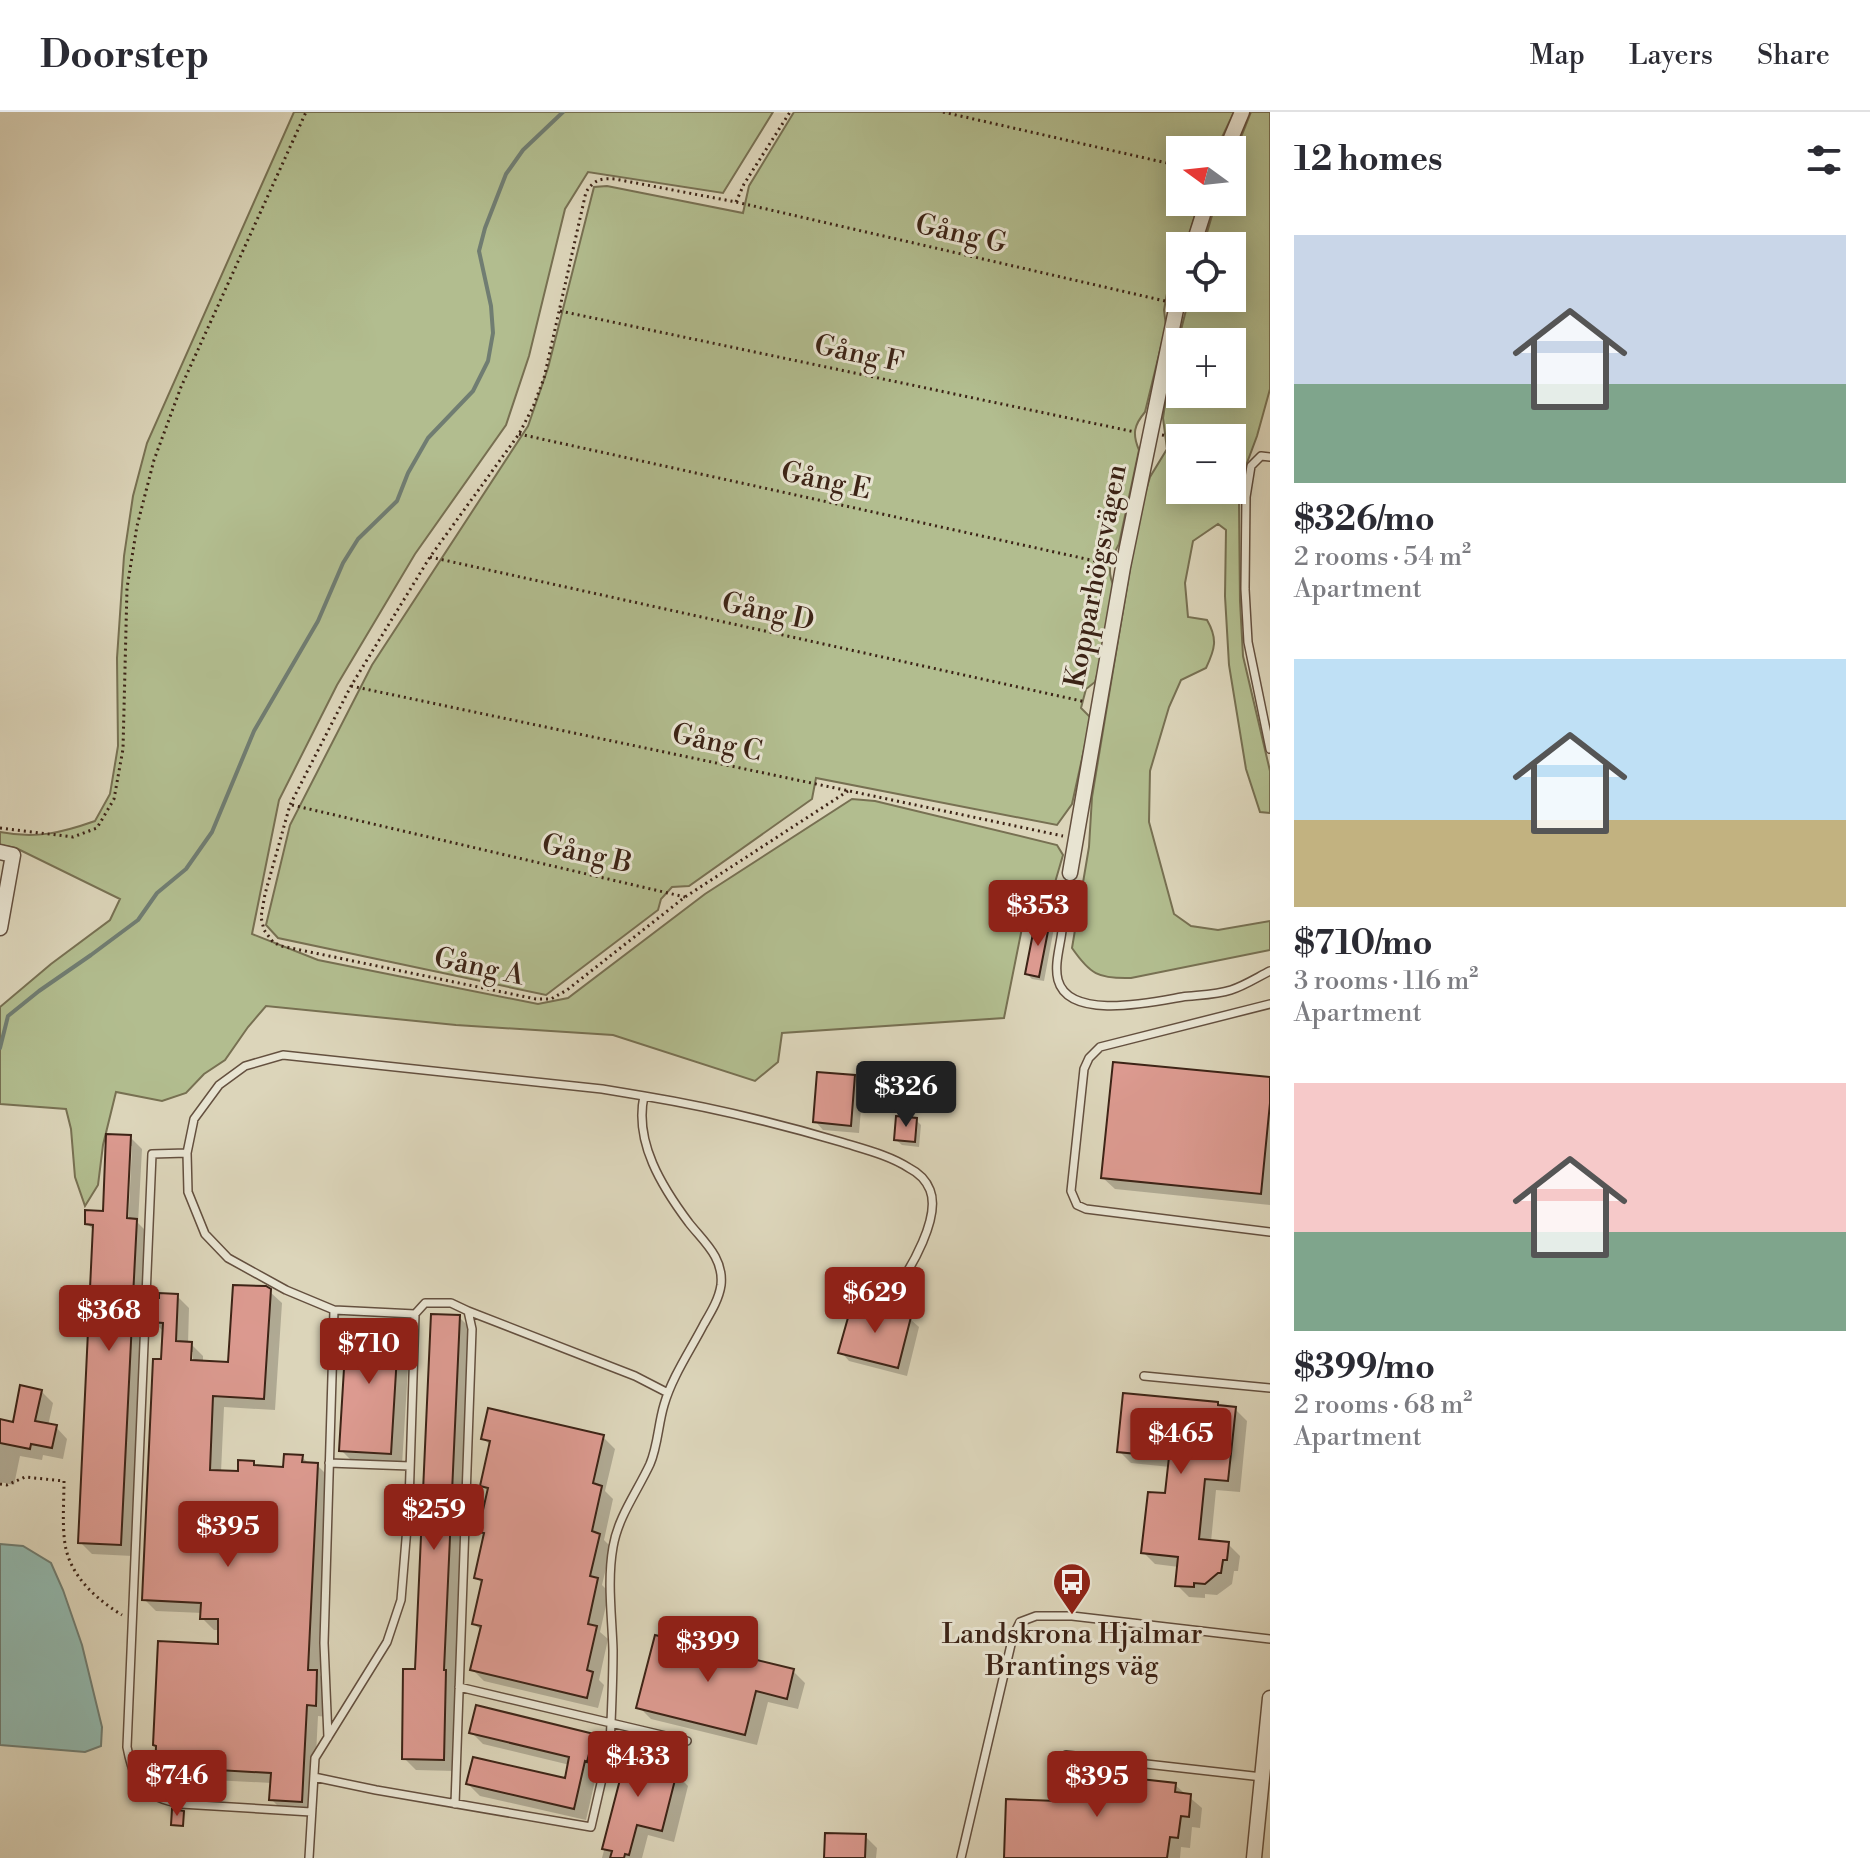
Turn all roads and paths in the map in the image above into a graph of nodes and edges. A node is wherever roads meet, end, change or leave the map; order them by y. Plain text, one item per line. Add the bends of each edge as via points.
1 (306, 112) edge
2 (790, 112) edge
3 (943, 112) edge
4 (1242, 112) edge
5 (1232, 136) edge
6 (1166, 163) edge
7 (736, 202) junction
8 (1166, 294) edge
9 (560, 311) junction
10 (1175, 312) edge
11 (519, 434) junction
12 (1150, 435) junction
13 (1246, 453) edge
14 (1261, 456) junction
15 (1270, 457) edge
16 (430, 557) junction
17 (1123, 567) junction
18 (351, 686) junction
19 (1098, 705) junction
20 (1270, 749) edge
21 (848, 791) junction
22 (290, 805) junction
23 (0, 828) edge
24 (1075, 838) junction
25 (0, 852) edge
26 (1070, 873) dead end
27 (685, 897) junction
28 (1060, 906) dead end
29 (0, 928) edge
30 (1270, 971) edge
31 (1270, 1004) edge
32 (644, 1096) junction
33 (187, 1153) junction
34 (1270, 1232) edge
35 (895, 1291) dead end
36 (334, 1310) junction
37 (468, 1311) junction
38 (415, 1314) junction
39 (1144, 1376) dead end
40 (1270, 1388) edge
41 (668, 1393) junction
42 (329, 1463) junction
43 (410, 1466) junction
44 (0, 1484) edge
45 (132, 1622) junction
46 (1270, 1639) edge
47 (459, 1687) junction
48 (1270, 1698) edge
49 (611, 1723) junction
50 (328, 1737) junction
51 (687, 1741) dead end
52 (1066, 1755) dead end
53 (314, 1777) junction
54 (1262, 1777) junction
55 (455, 1804) junction
56 (311, 1812) junction
57 (309, 1858) edge
58 (961, 1858) edge
59 (1254, 1858) edge

1 - 23 path via 181,387 154,460 127,588 123,749 114,799 97,828 73,837
2 - 7 path
3 - 6 path
4 - 5 street
7 - 8 path, Gång G
7 - 9 path, Gång G via 615,179 591,184
9 - 11 path via 544,378
9 - 12 path, Gång F
10 - 12 street, Kopparhögsvägen
11 - 16 path
11 - 17 path, Gång E
12 - 17 street, Kopparhögsvägen
13 - 14 path
14 - 15 lane
14 - 20 lane via 1251,466 1246,497 1245,589 1248,642
16 - 18 path
16 - 19 path, Gång D
17 - 19 street, Kopparhögsvägen
18 - 21 path, Gång C
18 - 22 path
19 - 24 street, Kopparhögsvägen
21 - 24 path, Gång C
21 - 27 path
22 - 27 path, Gång B
22 - 27 path, Gång A via 261,917 264,930 281,946 551,999
24 - 26 street, Kopparhögsvägen
25 - 29 street via 13,855
28 - 30 lane via 1058,980 1066,994 1081,1002 1144,1003 1231,990
31 - 34 lane via 1100,1047 1084,1069 1071,1191 1077,1205 1086,1209
32 - 33 lane via 283,1055 245,1066 219,1085 194,1119
32 - 35 lane via 823,1137 876,1153 923,1177 932,1211 920,1248
32 - 41 lane via 641,1128 649,1156 720,1265 714,1307
33 - 36 lane via 188,1192 205,1234 228,1258
33 - 45 lane via 152,1154
36 - 38 lane
36 - 42 lane
37 - 38 lane via 451,1303 425,1303
37 - 41 lane
37 - 47 lane via 472,1329
38 - 43 lane
39 - 40 lane
41 - 49 lane via 651,1462 613,1546
42 - 43 lane
42 - 50 lane via 324,1643
43 - 50 lane via 401,1600 387,1642
44 - 45 path via 25,1477 64,1481 65,1545 77,1576
45 - 56 lane via 127,1747 141,1787 162,1801 181,1804
46 - 58 lane via 1072,1616 1036,1616 1020,1622
47 - 49 lane
47 - 55 lane
48 - 54 street
49 - 51 lane
49 - 55 lane via 591,1827
50 - 53 lane via 315,1758
52 - 54 lane
53 - 55 lane
53 - 56 lane
54 - 59 street
56 - 57 lane

